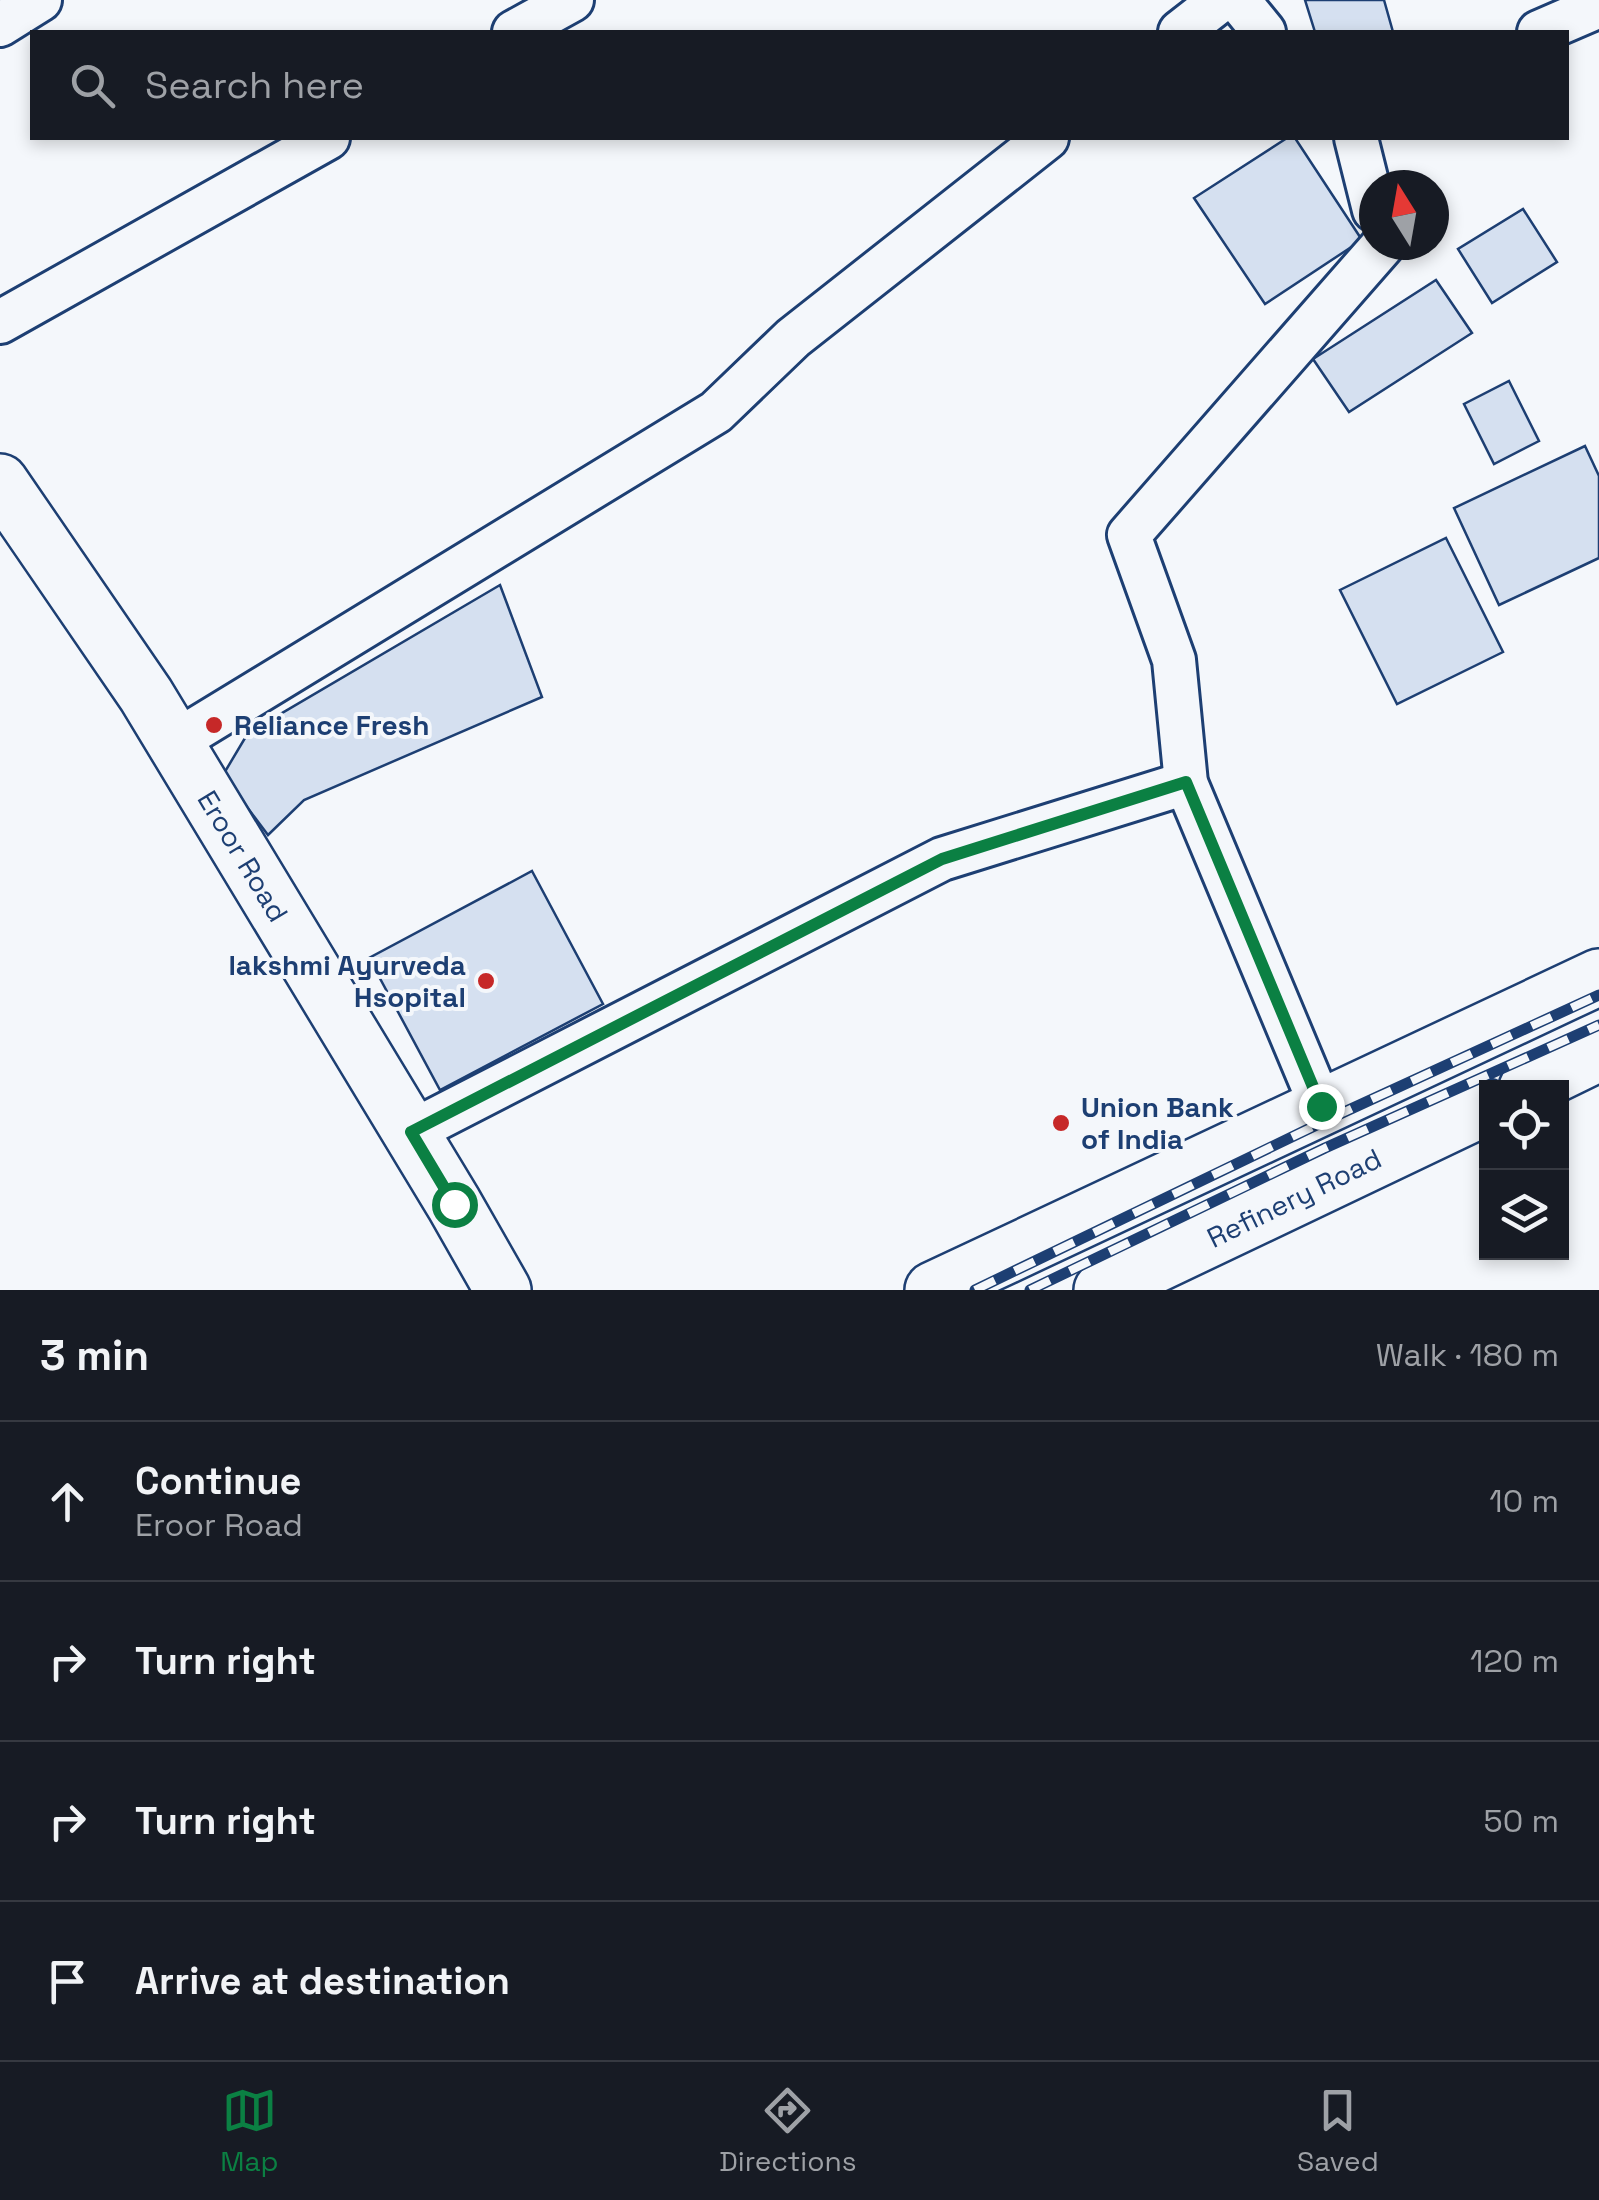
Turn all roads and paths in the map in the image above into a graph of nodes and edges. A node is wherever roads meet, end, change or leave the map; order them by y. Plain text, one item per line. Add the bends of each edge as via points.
1 (40, 0) edge
2 (572, 0) edge
3 (1221, 0) edge
4 (1238, 0) edge
5 (1599, 6) edge
6 (0, 24) edge
7 (518, 30) edge
8 (1183, 30) edge
9 (1262, 30) edge
10 (1544, 30) edge
11 (324, 140) edge
12 (1044, 140) edge
13 (1356, 140) edge
14 (1364, 170) edge
15 (1369, 260) edge
16 (0, 322) edge
17 (0, 482) edge
18 (175, 742) junction
19 (1186, 782) junction
20 (1599, 976) edge
21 (1599, 1053) edge
22 (1543, 1080) edge
23 (1321, 1106) junction
24 (1479, 1109) edge
25 (411, 1132) junction
26 (503, 1290) edge
27 (933, 1290) edge
28 (1102, 1290) edge

1 - 6 street
2 - 7 street
3 - 8 street
4 - 9 street
5 - 10 street
11 - 16 street
12 - 18 street via 794,338 716,412
13 - 14 street
15 - 19 street via 1129,535 1174,660
17 - 18 main road, Eroor Road
18 - 25 main road, Eroor Road
19 - 23 street
19 - 25 street via 942,859
20 - 23 main road
21 - 22 main road
23 - 27 main road
24 - 28 main road, Refinery Road
25 - 26 main road, Eroor Road

